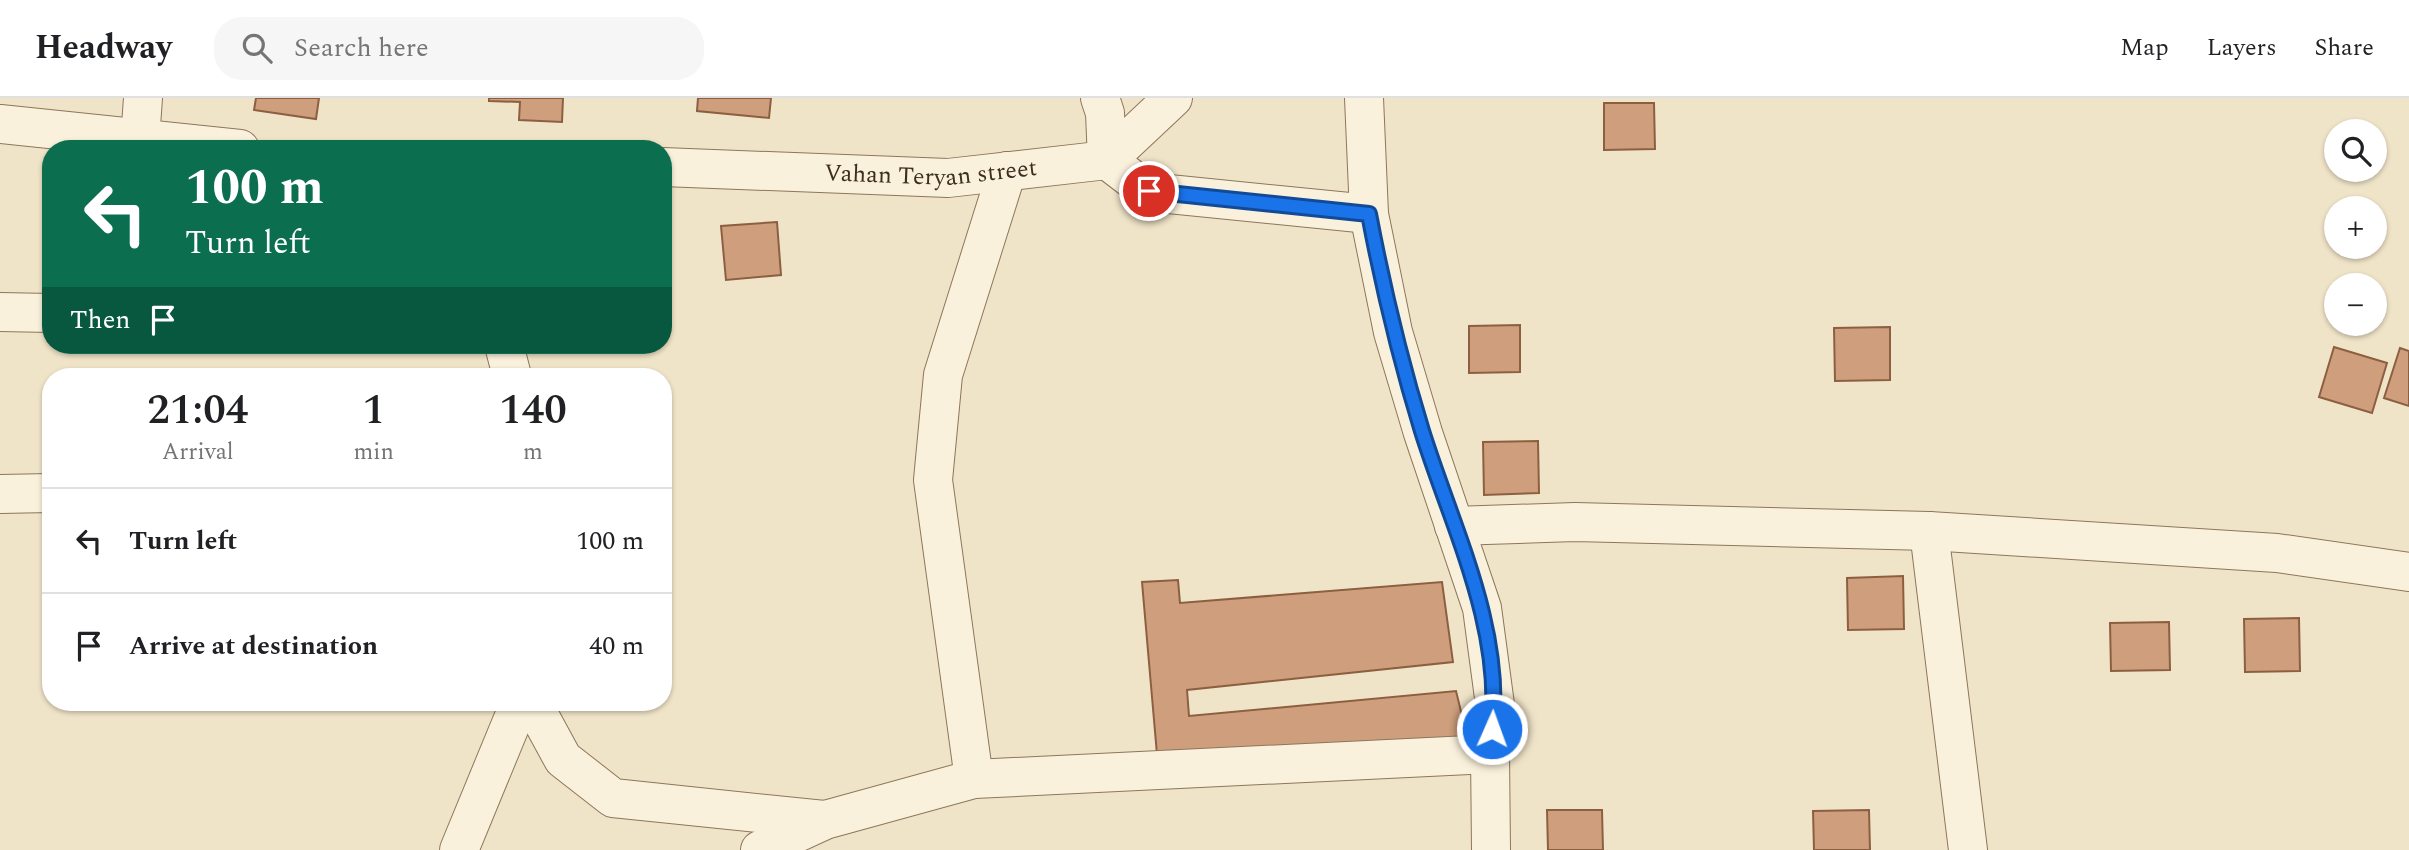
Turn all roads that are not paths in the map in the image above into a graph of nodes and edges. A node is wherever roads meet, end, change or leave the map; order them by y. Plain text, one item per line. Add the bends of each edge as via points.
1 (143, 98) edge
2 (1100, 98) edge
3 (1172, 98) edge
4 (1364, 98) edge
5 (0, 124) edge
6 (140, 140) joint
7 (1107, 160) junction
8 (672, 167) edge
9 (1007, 171) junction
10 (1369, 214) junction
11 (0, 312) edge
12 (42, 313) edge
13 (0, 494) edge
14 (42, 494) edge
15 (1454, 526) junction
16 (1929, 531) junction
17 (2409, 572) edge
18 (516, 711) edge
19 (536, 711) edge
20 (1490, 754) junction
21 (974, 779) junction
22 (825, 820) junction
23 (458, 850) edge
24 (760, 850) edge
25 (1492, 850) edge
26 (1968, 850) edge

1 - 6 street
2 - 7 street
3 - 7 street
4 - 10 street
5 - 6 street
7 - 9 street, Vahan Teryan street
7 - 10 street via 1149,191
8 - 9 street, Vahan Teryan street via 948,178
9 - 21 street via 943,375 933,480
10 - 15 street via 1393,332
11 - 12 street
13 - 14 street
15 - 16 street via 1575,522
15 - 20 street via 1482,608 1495,705
16 - 17 street via 2277,553
16 - 26 street
18 - 23 street
19 - 22 street via 564,759 613,798
20 - 21 street
20 - 25 street
21 - 22 street
22 - 24 street

